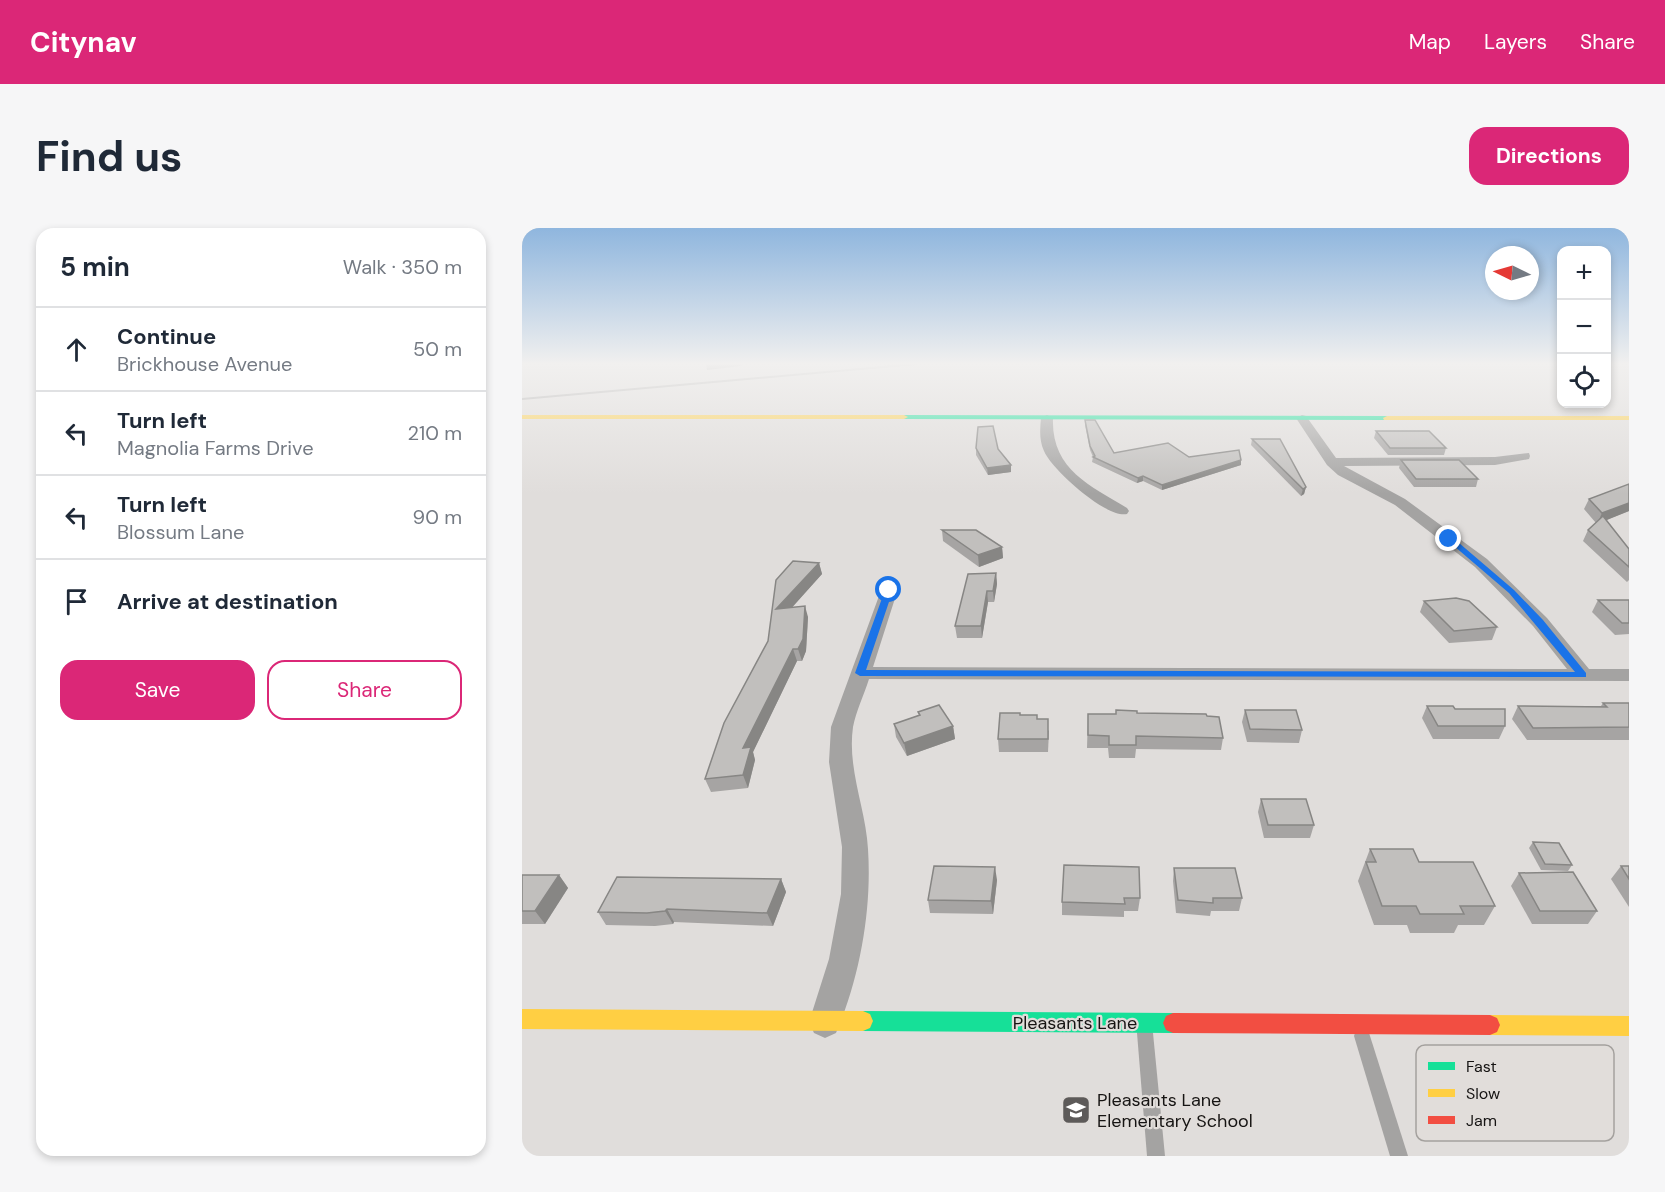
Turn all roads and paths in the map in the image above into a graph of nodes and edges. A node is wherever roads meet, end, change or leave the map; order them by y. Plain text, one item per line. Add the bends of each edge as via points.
1 (522, 417) edge
2 (1047, 418) junction
3 (1302, 418) junction
4 (1629, 418) edge
5 (1524, 456) dead end
6 (1332, 462) junction
7 (1122, 511) dead end
8 (889, 590) dead end
9 (860, 673) junction
10 (1583, 675) junction
11 (1629, 675) edge
12 (522, 1019) edge
13 (825, 1022) junction
14 (1144, 1024) junction
15 (1359, 1025) junction
16 (1629, 1026) edge
17 (1156, 1156) edge
18 (1399, 1156) edge

1 - 2 street
2 - 3 street
2 - 7 street via 1046,442 1055,462 1079,484
3 - 4 street
3 - 6 street
5 - 6 street via 1495,461
6 - 10 street via 1355,480 1400,502 1481,563 1540,622
8 - 9 street
9 - 10 street
9 - 13 street via 842,727 841,762 855,847 855,894 844,959
10 - 11 street
12 - 13 street, Pleasants Lane
13 - 14 street, Pleasants Lane
14 - 15 street, Pleasants Lane
14 - 17 lane
15 - 16 street, Pleasants Lane
15 - 18 lane

